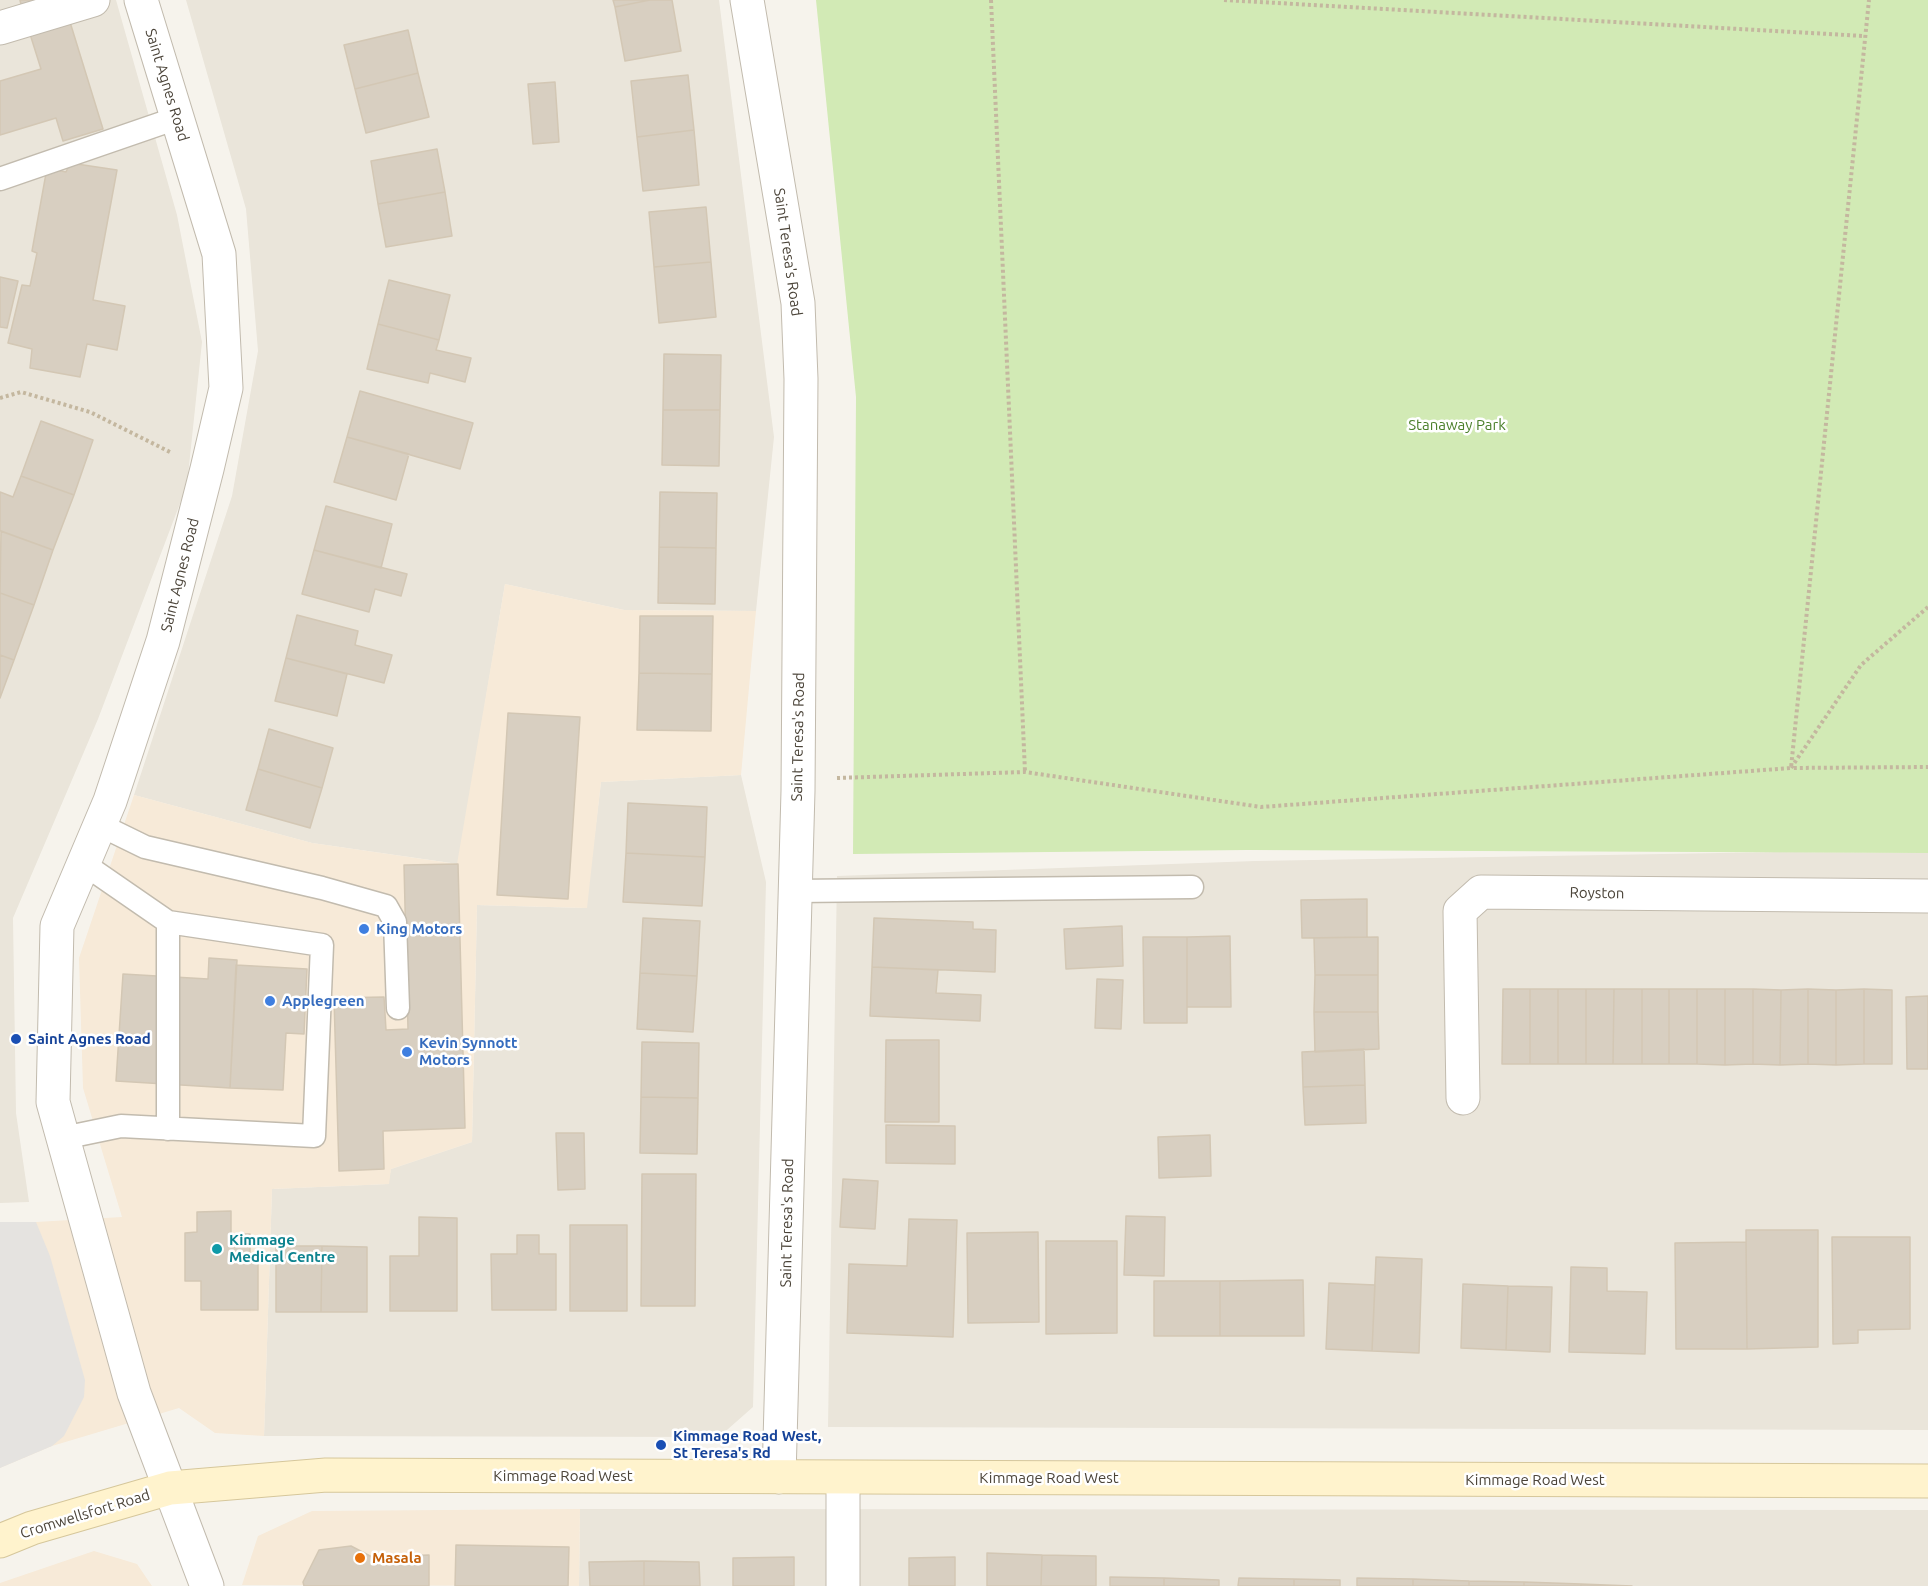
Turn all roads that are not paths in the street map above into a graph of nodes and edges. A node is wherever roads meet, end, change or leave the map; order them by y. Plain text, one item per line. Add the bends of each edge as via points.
1 (93, 0) edge
2 (141, 0) edge
3 (747, 0) edge
4 (0, 28) edge
5 (177, 118) junction
6 (0, 179) edge
7 (100, 825) junction
8 (84, 864) junction
9 (1192, 887) dead end
10 (795, 891) junction
11 (1928, 896) edge
12 (168, 922) junction
13 (398, 1008) dead end
14 (1463, 1098) dead end
15 (168, 1129) junction
16 (63, 1138) junction
17 (779, 1477) junction
18 (843, 1478) junction
19 (1928, 1481) edge
20 (170, 1488) junction
21 (0, 1541) edge
22 (207, 1586) edge
23 (843, 1586) edge

1 - 4 street
2 - 5 street, Saint Agnes Road
3 - 10 street, Saint Teresa's Road via 798,314 801,391
5 - 6 lane
5 - 7 street, Saint Agnes Road via 219,254 226,388 163,641
7 - 8 street, Saint Agnes Road
7 - 13 lane via 145,847 386,906 395,922
8 - 12 lane
8 - 16 street, Saint Agnes Road via 57,926 53,1102
9 - 10 lane
10 - 17 street, Saint Teresa's Road
11 - 14 street, Royston via 1481,892 1460,911
12 - 15 lane
12 - 15 lane via 322,945 314,1136
15 - 16 lane via 121,1126
16 - 20 street, Saint Agnes Road via 134,1393
17 - 18 main road, Kimmage Road West
17 - 20 main road, Kimmage Road West via 326,1475
18 - 19 main road, Kimmage Road West
18 - 23 street
20 - 21 main road, Cromwellsfort Road
20 - 22 street, Saint Agnes Road

